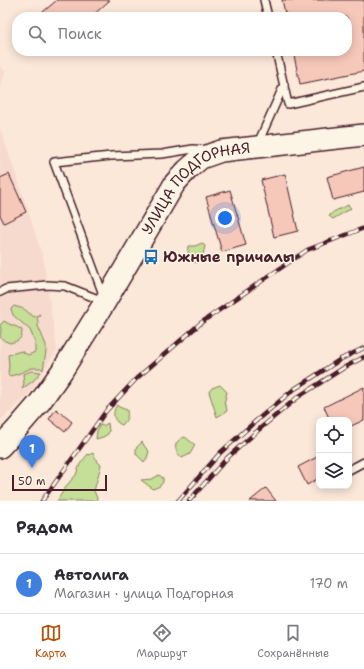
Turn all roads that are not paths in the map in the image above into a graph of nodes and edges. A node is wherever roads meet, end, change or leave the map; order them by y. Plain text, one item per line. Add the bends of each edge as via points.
1 (264, 0) edge
2 (267, 12) edge
3 (277, 56) edge
4 (284, 85) junction
5 (364, 88) edge
6 (364, 135) edge
7 (256, 147) junction
8 (221, 151) junction
9 (0, 292) edge
10 (105, 302) junction
11 (0, 447) edge
12 (364, 462) edge
13 (352, 468) edge

1 - 2 lane
3 - 4 lane
4 - 5 lane via 288,104
4 - 7 lane
6 - 7 main road, УЛИЦА ПОДГОРНАЯ
7 - 8 main road, УЛИЦА ПОДГОРНАЯ
8 - 10 main road, УЛИЦА ПОДГОРНАЯ via 201,158 175,183
8 - 10 lane via 193,149 162,154 54,162
9 - 10 lane via 6,289 47,285 65,286
10 - 11 main road, УЛИЦА ПОДГОРНАЯ via 40,402
12 - 13 lane

